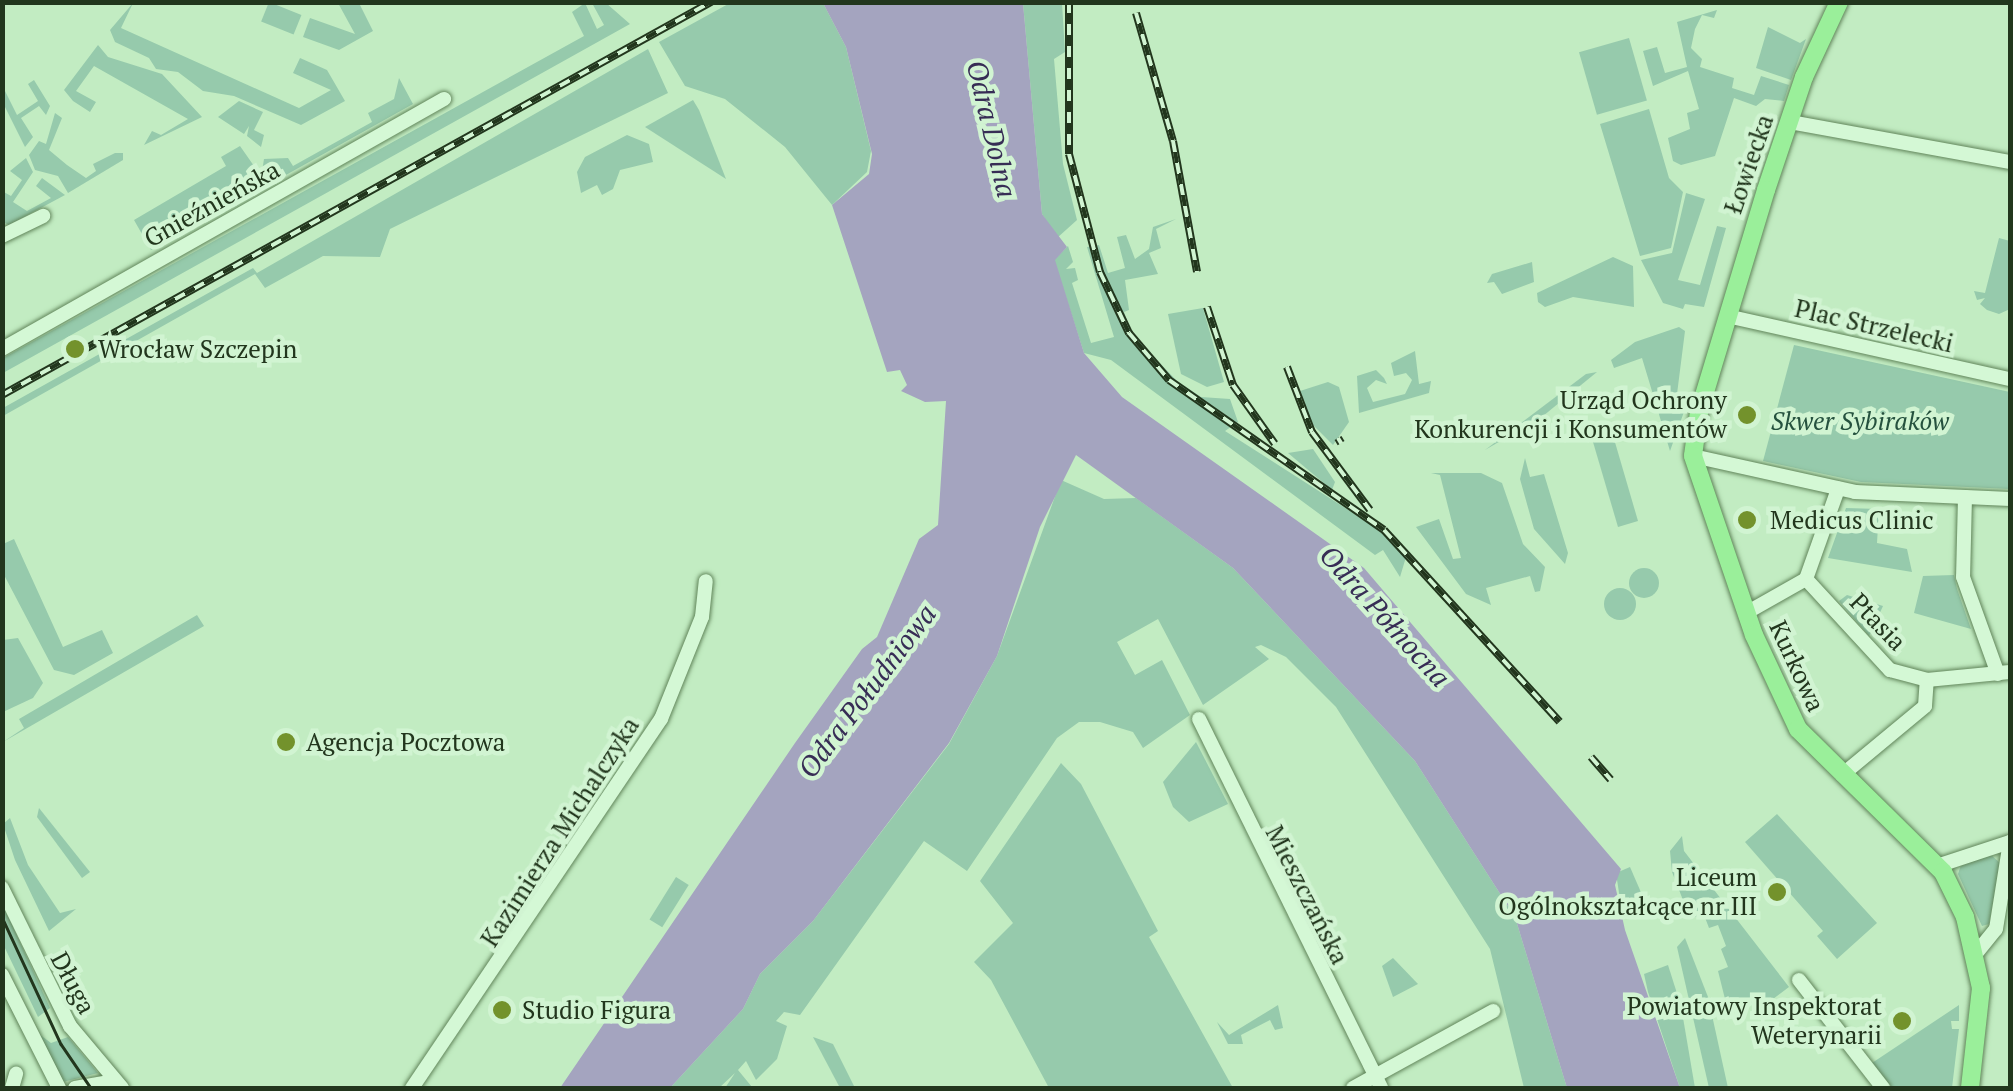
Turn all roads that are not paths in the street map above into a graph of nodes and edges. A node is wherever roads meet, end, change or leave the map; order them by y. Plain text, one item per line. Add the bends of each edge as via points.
1 (1839, 2) edge
2 (444, 99) dead end
3 (1790, 122) junction
4 (2010, 162) edge
5 (43, 216) dead end
6 (2, 236) edge
7 (1727, 316) junction
8 (2, 349) edge
9 (2010, 380) edge
10 (1693, 456) junction
11 (1838, 489) junction
12 (1965, 497) junction
13 (2010, 499) edge
14 (1806, 579) junction
15 (706, 581) dead end
16 (1746, 613) junction
17 (2004, 673) edge
18 (1928, 680) junction
19 (1199, 719) dead end
20 (1842, 775) junction
21 (2010, 842) edge
22 (1941, 863) junction
23 (2, 888) edge
24 (1978, 952) junction
25 (2, 975) edge
26 (1799, 980) dead end
27 (1493, 1011) dead end
28 (1378, 1083) edge
29 (118, 1085) edge
30 (60, 1088) edge
31 (75, 1088) edge
32 (412, 1088) edge
33 (1354, 1088) edge
34 (1883, 1088) edge
35 (1970, 1088) edge

1 - 3 main road, Łowiecka
2 - 8 street, Gnieźnieńska
3 - 4 street
3 - 7 main road, Łowiecka
5 - 6 street
7 - 9 street, Plac Strzelecki
7 - 10 main road, Łowiecka
10 - 11 street
10 - 16 main road, Kurkowa
11 - 12 street
11 - 14 street
12 - 13 street
12 - 17 street via 1963,577
14 - 16 street
14 - 18 street, Ptasia via 1883,666
15 - 32 street, Kazimierza Michalczyka via 702,617 661,718
16 - 20 main road, Kurkowa via 1798,729
17 - 18 street, Ptasia
18 - 20 street via 1925,706
19 - 28 street, Mieszczańska
20 - 22 main road, Kurkowa
21 - 22 street
21 - 24 street, Kurkowa via 1996,929
22 - 24 main road, Kurkowa
23 - 29 street, Długa via 70,1026
24 - 35 main road, Kurkowa via 1981,1005
25 - 30 street
26 - 34 street
27 - 28 street
28 - 33 street
29 - 31 street

